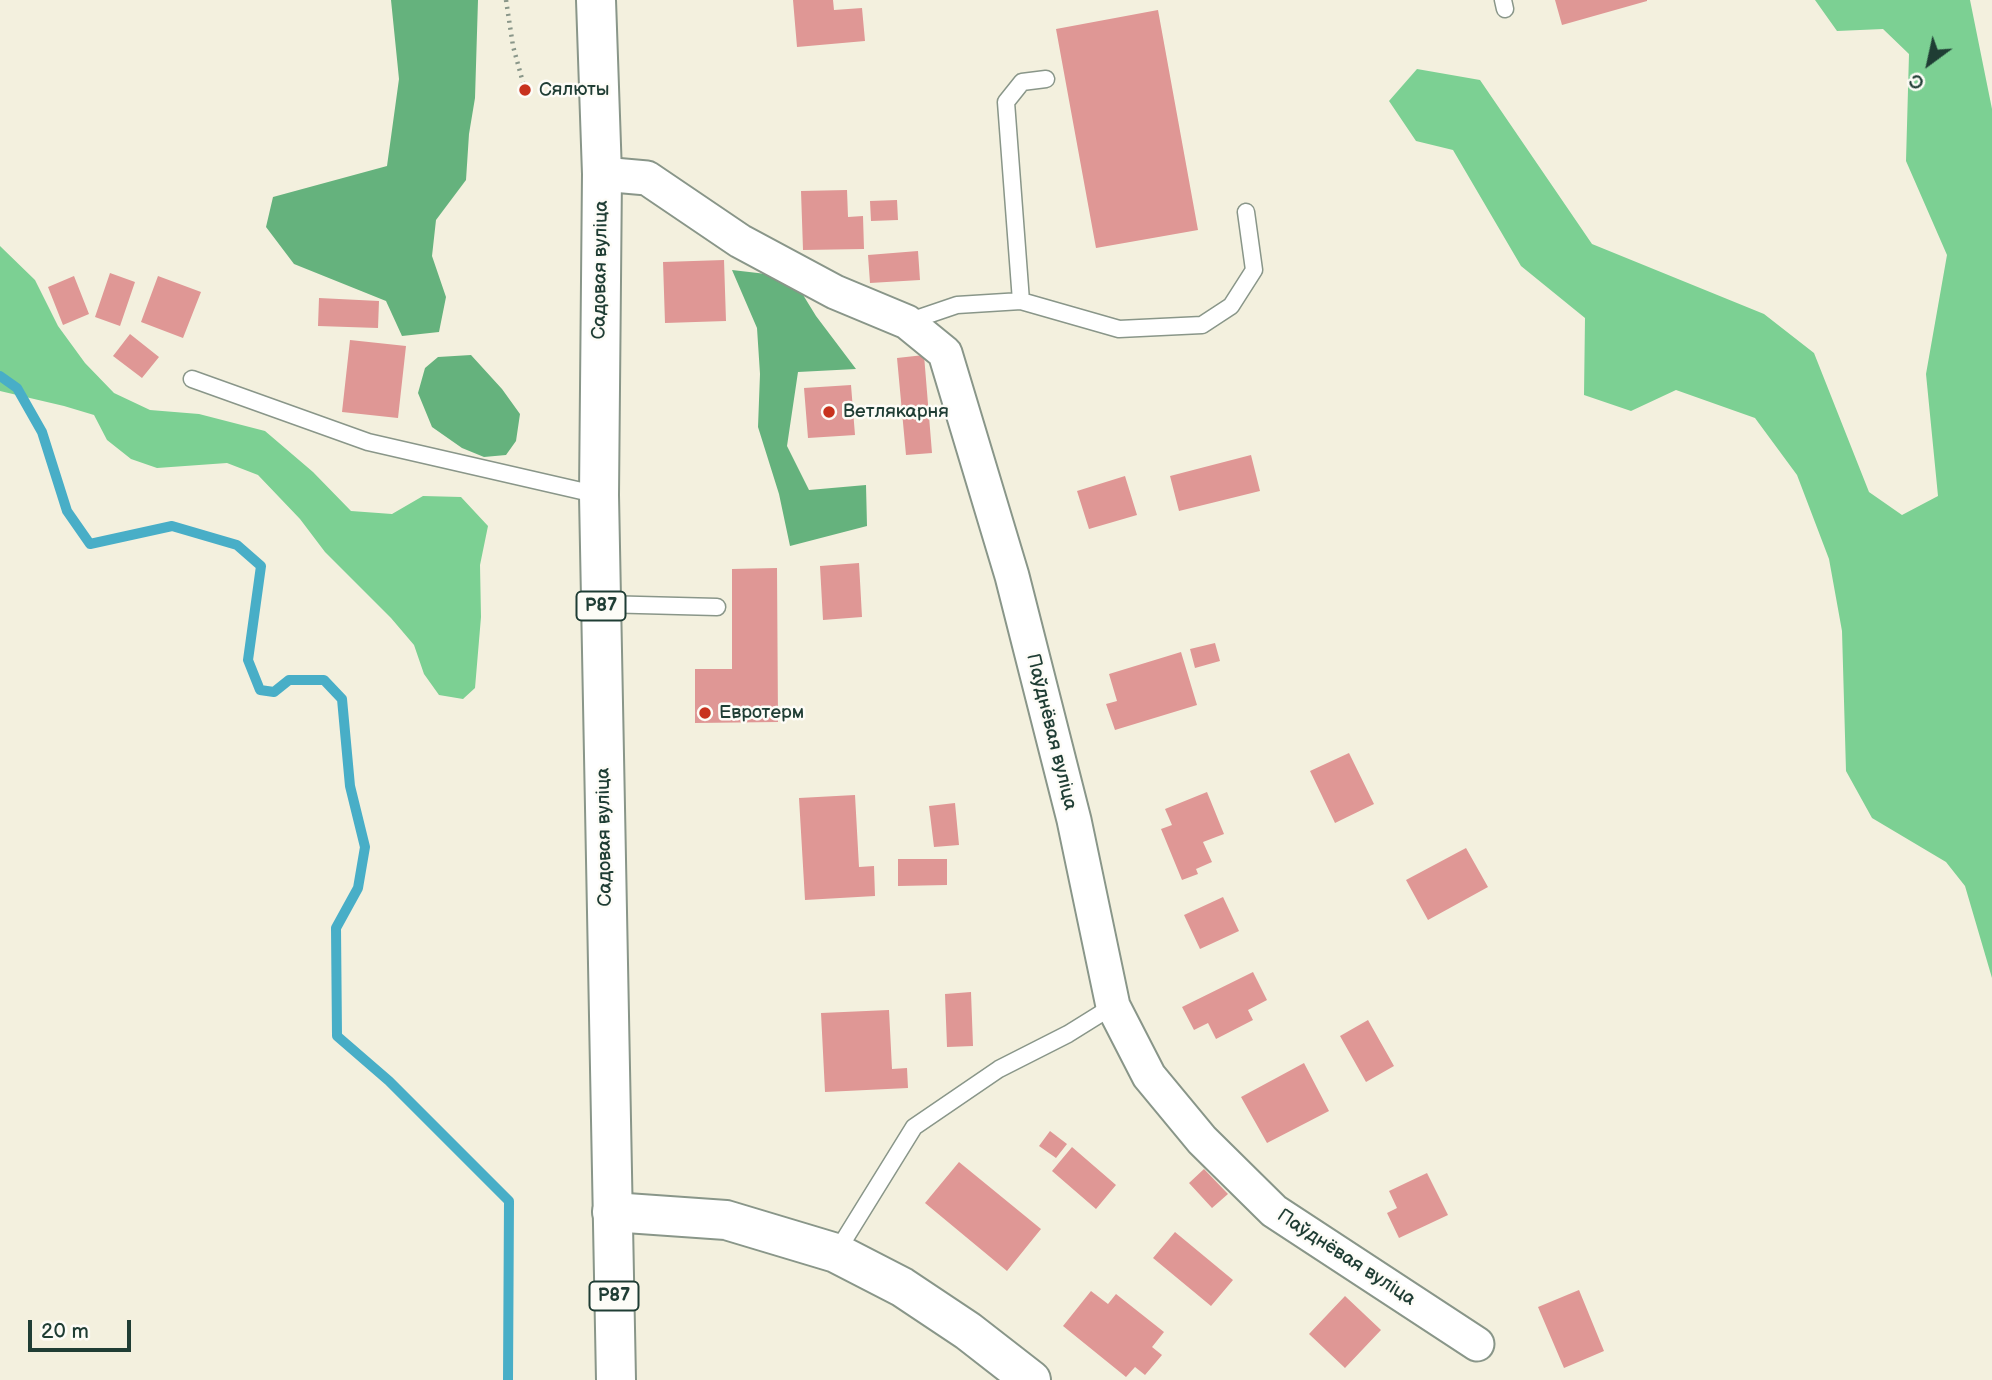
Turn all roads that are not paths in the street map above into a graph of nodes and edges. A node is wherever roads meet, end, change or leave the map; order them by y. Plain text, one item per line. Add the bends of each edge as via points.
1 (596, 0) edge
2 (1046, 79) dead end
3 (602, 174) junction
4 (1246, 212) dead end
5 (1021, 301) junction
6 (907, 322) junction
7 (192, 379) dead end
8 (599, 495) junction
9 (601, 604) junction
10 (717, 607) dead end
11 (1113, 1006) junction
12 (612, 1212) junction
13 (836, 1253) junction
14 (1477, 1344) dead end
15 (616, 1380) edge
16 (1031, 1380) edge

1 - 3 main road, Садовая вуліца / Р87
2 - 5 lane via 1022,82 1006,102
3 - 6 street, Паўднёвая вуліца via 647,178 740,241 835,292
3 - 8 main road, Садовая вуліца / Р87
4 - 5 lane via 1254,270 1231,306 1202,325 1119,329
5 - 6 lane via 957,305
6 - 11 street, Паўднёвая вуліца via 945,352 966,419 1012,576 1074,820
7 - 8 lane via 368,442
8 - 9 main road, Садовая вуліца / Р87
9 - 10 lane
9 - 12 main road, Садовая вуліца / Р87
11 - 13 lane via 999,1069 914,1127
11 - 14 street, Паўднёвая вуліца via 1149,1076 1202,1140 1273,1211
12 - 13 main road via 726,1220
12 - 15 main road, Р87
13 - 16 main road via 913,1294

